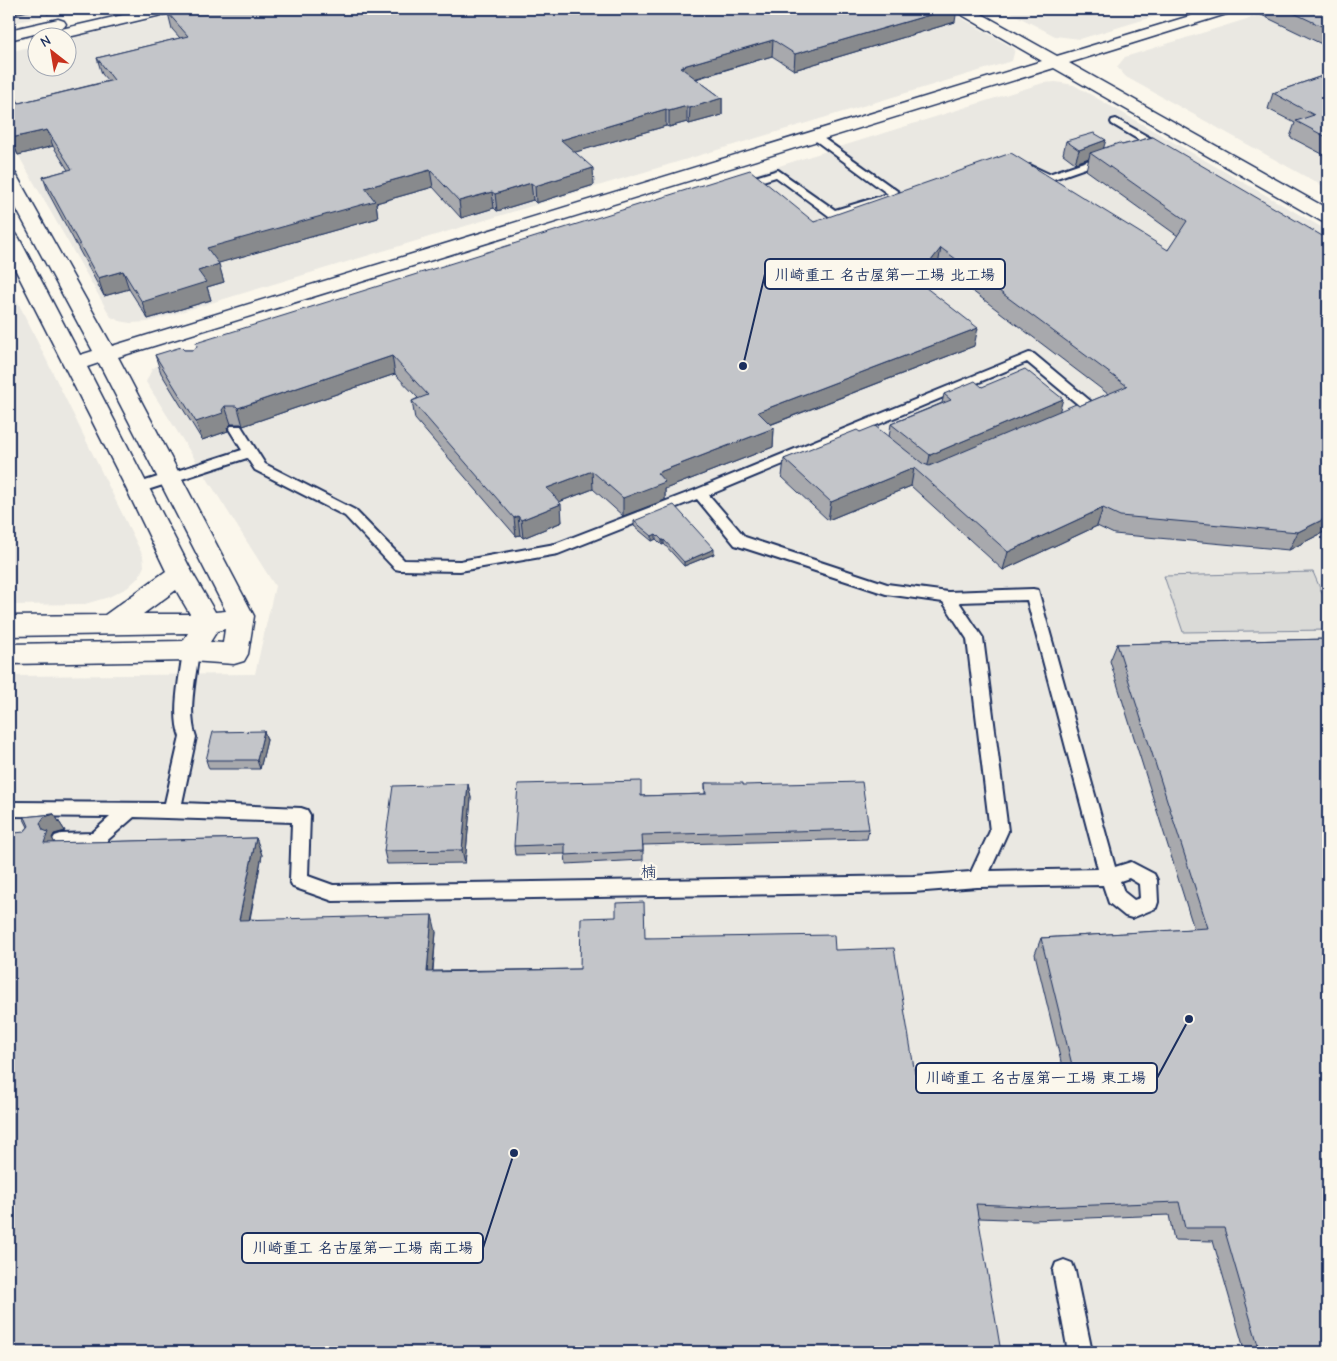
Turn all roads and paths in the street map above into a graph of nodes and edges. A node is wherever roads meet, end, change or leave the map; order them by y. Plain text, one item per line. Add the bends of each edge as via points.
1 (126, 9) edge
2 (169, 9) edge
3 (962, 9) edge
4 (988, 9) edge
5 (1228, 9) edge
6 (78, 30) edge
7 (9, 35) edge
8 (28, 40) edge
9 (9, 45) edge
10 (1065, 59) junction
11 (1116, 122) dead end
12 (816, 136) junction
13 (1154, 145) joint
14 (1023, 164) edge
15 (9, 178) edge
16 (730, 188) edge
17 (1328, 199) edge
18 (1328, 217) edge
19 (9, 238) edge
20 (106, 355) junction
21 (74, 364) junction
22 (1062, 419) edge
23 (862, 426) junction
24 (236, 428) edge
25 (251, 452) junction
26 (895, 452) edge
27 (170, 478) junction
28 (138, 488) junction
29 (700, 493) junction
30 (180, 574) junction
31 (948, 597) junction
32 (241, 616) junction
33 (208, 623) junction
34 (111, 624) junction
35 (9, 626) edge
36 (191, 651) junction
37 (9, 654) edge
38 (9, 809) edge
39 (172, 810) junction
40 (130, 811) junction
41 (61, 842) edge
42 (977, 879) junction
43 (1064, 1271) dead end
44 (1080, 1352) edge

1 - 7 street
2 - 6 street
3 - 10 street
4 - 10 street
5 - 10 street
8 - 9 street
10 - 12 street
10 - 17 street
10 - 18 street
11 - 13 lane
12 - 16 lane via 900,194 833,214 778,173
12 - 20 street
13 - 14 lane via 1126,151 1048,178
15 - 20 street
19 - 21 street
20 - 21 street
20 - 27 street
21 - 28 street
22 - 23 lane via 1089,407 1028,357
23 - 26 lane
23 - 29 lane
24 - 25 lane
25 - 27 lane
25 - 29 lane via 260,467 350,513 400,566 460,566 558,549
27 - 28 lane
27 - 32 street
28 - 30 street
29 - 31 lane via 740,541 886,589
30 - 33 street
30 - 34 street
31 - 42 lane via 975,638 999,831
31 - 42 lane via 1033,594 1110,877
32 - 33 street
32 - 36 street via 234,654
33 - 34 street
33 - 36 street
34 - 35 street
36 - 37 street
36 - 39 lane via 185,714 185,734 188,737
38 - 40 lane
39 - 40 lane
39 - 42 lane via 301,816 299,881 333,893 913,884
40 - 41 lane via 96,840
43 - 44 lane

